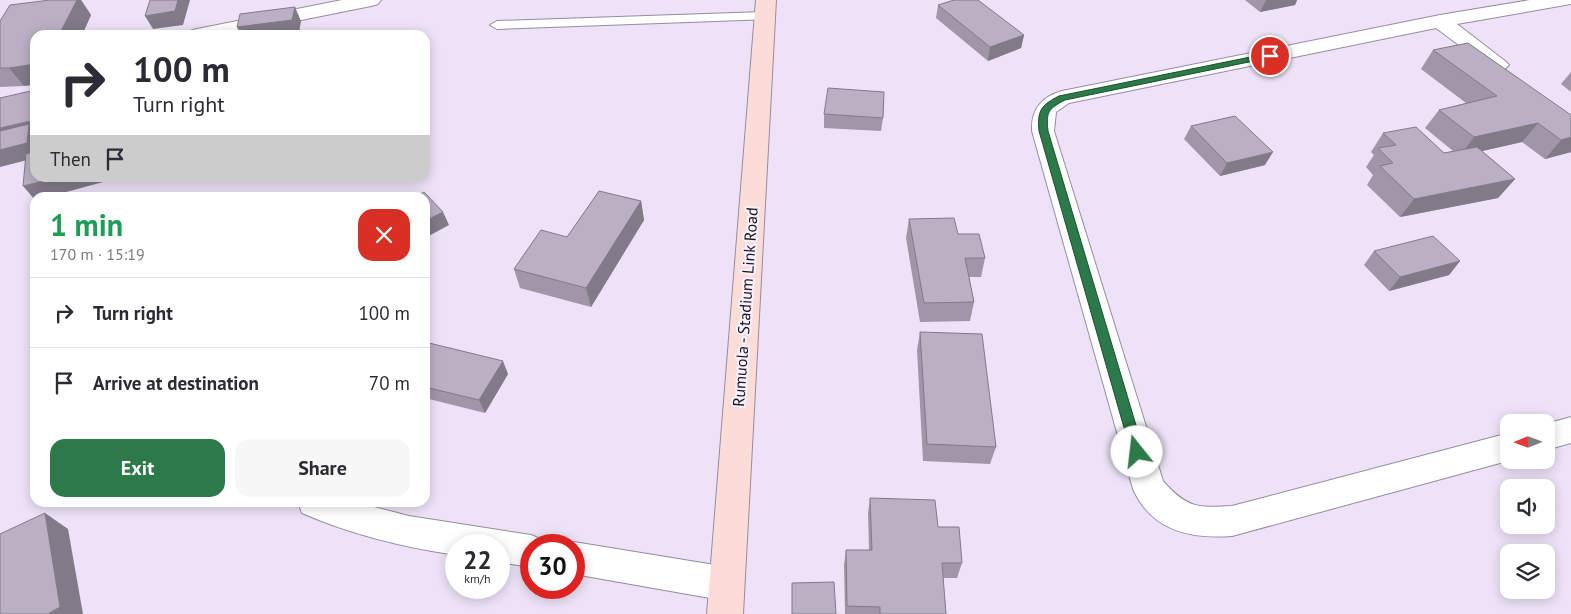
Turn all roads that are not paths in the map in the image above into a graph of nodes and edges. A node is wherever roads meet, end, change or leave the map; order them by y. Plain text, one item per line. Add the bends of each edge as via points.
1 (371, 0) edge
2 (1565, 0) edge
3 (766, 8) edge
4 (1440, 21) junction
5 (497, 25) dead end
6 (222, 30) edge
7 (1517, 80) edge
8 (1571, 430) edge
9 (1555, 434) edge
10 (1500, 449) edge
11 (326, 507) edge
12 (445, 538) edge
13 (585, 561) edge
14 (726, 599) edge

1 - 6 street
2 - 4 street
3 - 5 lane
3 - 14 street, Rumuola - Stadium Link Road
4 - 7 street
4 - 10 street via 1062,98 1048,105 1042,117 1043,131 1148,489 1165,508 1183,518 1205,523 1232,521
8 - 9 street
11 - 12 street via 409,532
13 - 14 street

